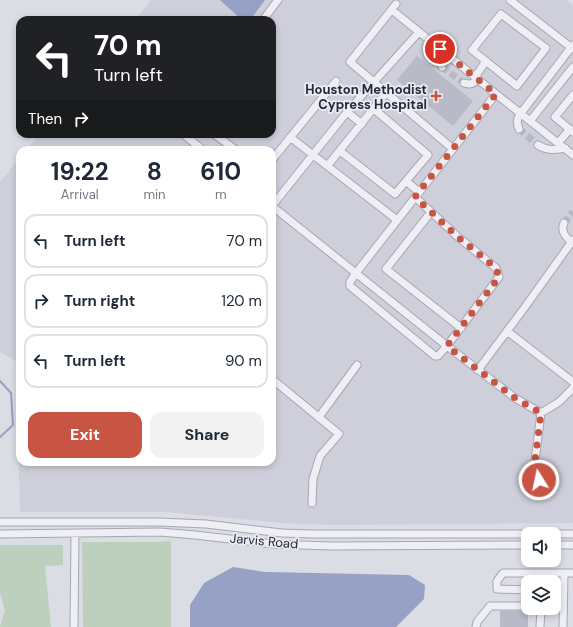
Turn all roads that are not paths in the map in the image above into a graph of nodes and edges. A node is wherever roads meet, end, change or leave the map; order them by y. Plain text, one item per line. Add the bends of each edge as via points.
1 (278, 0) edge
2 (510, 0) edge
3 (265, 16) edge
4 (419, 32) junction
5 (572, 47) edge
6 (440, 49) junction
7 (486, 62) junction
8 (442, 67) dead end
9 (573, 67) edge
10 (476, 78) junction
11 (336, 81) dead end
12 (374, 82) junction
13 (464, 83) dead end
14 (386, 93) junction
15 (496, 94) junction
16 (573, 95) edge
17 (374, 109) junction
18 (347, 112) junction
19 (521, 113) junction
20 (530, 121) junction
21 (362, 124) junction
22 (519, 129) dead end
23 (571, 130) edge
24 (290, 137) junction
25 (188, 138) edge
26 (220, 138) edge
27 (558, 143) junction
28 (538, 145) tunnel mouth
29 (198, 146) edge
30 (230, 146) edge
31 (565, 148) junction
32 (453, 149) junction
33 (340, 151) junction
34 (314, 154) junction
35 (276, 155) edge
36 (573, 155) edge
37 (328, 166) junction
38 (406, 181) junction
39 (417, 195) junction
40 (276, 201) edge
41 (276, 209) edge
42 (431, 212) junction
43 (397, 220) junction
44 (564, 223) dead end
45 (572, 242) edge
46 (356, 273) junction
47 (461, 328) junction
48 (507, 331) junction
49 (447, 346) junction
50 (357, 365) dead end
51 (478, 370) junction
52 (276, 382) edge
53 (573, 382) edge
54 (573, 388) edge
55 (541, 413) junction
56 (319, 417) junction
57 (539, 480) dead end
58 (312, 503) dead end
59 (0, 522) edge
60 (159, 522) junction
61 (159, 532) junction
62 (0, 534) edge
63 (75, 534) junction
64 (521, 534) edge
65 (561, 534) edge
66 (573, 534) edge
67 (457, 535) junction
68 (458, 545) junction
69 (521, 545) edge
70 (561, 545) edge
71 (573, 545) edge
72 (564, 573) junction
73 (573, 573) edge
74 (521, 590) edge
75 (564, 590) joint
76 (521, 606) edge
77 (541, 615) edge
78 (475, 625) edge
79 (74, 627) edge
80 (540, 627) edge
81 (563, 627) edge

1 - 3 street
2 - 5 street
4 - 6 street
4 - 12 street
4 - 12 street via 394,7 350,62
5 - 19 street
6 - 8 street
6 - 10 street
7 - 7 street via 517,86 546,48 501,14 472,50
7 - 10 street
9 - 20 street
10 - 13 street via 473,84
10 - 15 street
11 - 24 street
12 - 14 street
12 - 18 street
14 - 17 street
14 - 32 street
15 - 19 street
15 - 32 street
16 - 23 street via 555,117
17 - 21 street
17 - 38 street via 428,155
18 - 21 street
18 - 34 street
19 - 20 street
19 - 22 street via 517,120
20 - 27 street
21 - 33 street
23 - 27 street
24 - 34 street
24 - 35 street
25 - 29 street
26 - 30 street
27 - 31 street
28 - 31 street via 551,150
31 - 36 street
32 - 39 street
33 - 37 street
33 - 38 street via 395,194
34 - 37 street
34 - 40 street
37 - 43 street
38 - 39 street
39 - 42 street
39 - 43 street
41 - 46 street
42 - 47 street via 496,268 499,277
42 - 47 street via 386,269
43 - 46 street
44 - 45 street via 565,236
45 - 48 street
46 - 49 street
46 - 49 street via 350,286 435,356
47 - 49 street
48 - 51 street
48 - 53 street
49 - 51 street
50 - 56 street
51 - 55 street via 515,398
52 - 56 street
54 - 55 street via 560,402
55 - 57 street via 535,460
56 - 58 street via 339,434 320,456 313,479
59 - 60 street, Jarvis Road
60 - 61 street
60 - 67 street, Jarvis Road via 206,524 297,534
61 - 63 street, Jarvis Road
61 - 68 street, Jarvis Road via 273,544
62 - 63 street, Jarvis Road
63 - 79 street
64 - 67 street, Jarvis Road
65 - 66 street
67 - 68 street
68 - 69 street, Jarvis Road
70 - 71 street
72 - 73 street
72 - 74 street via 503,573 497,580 497,589
72 - 75 street
75 - 81 street
76 - 78 street via 490,606
77 - 80 street

